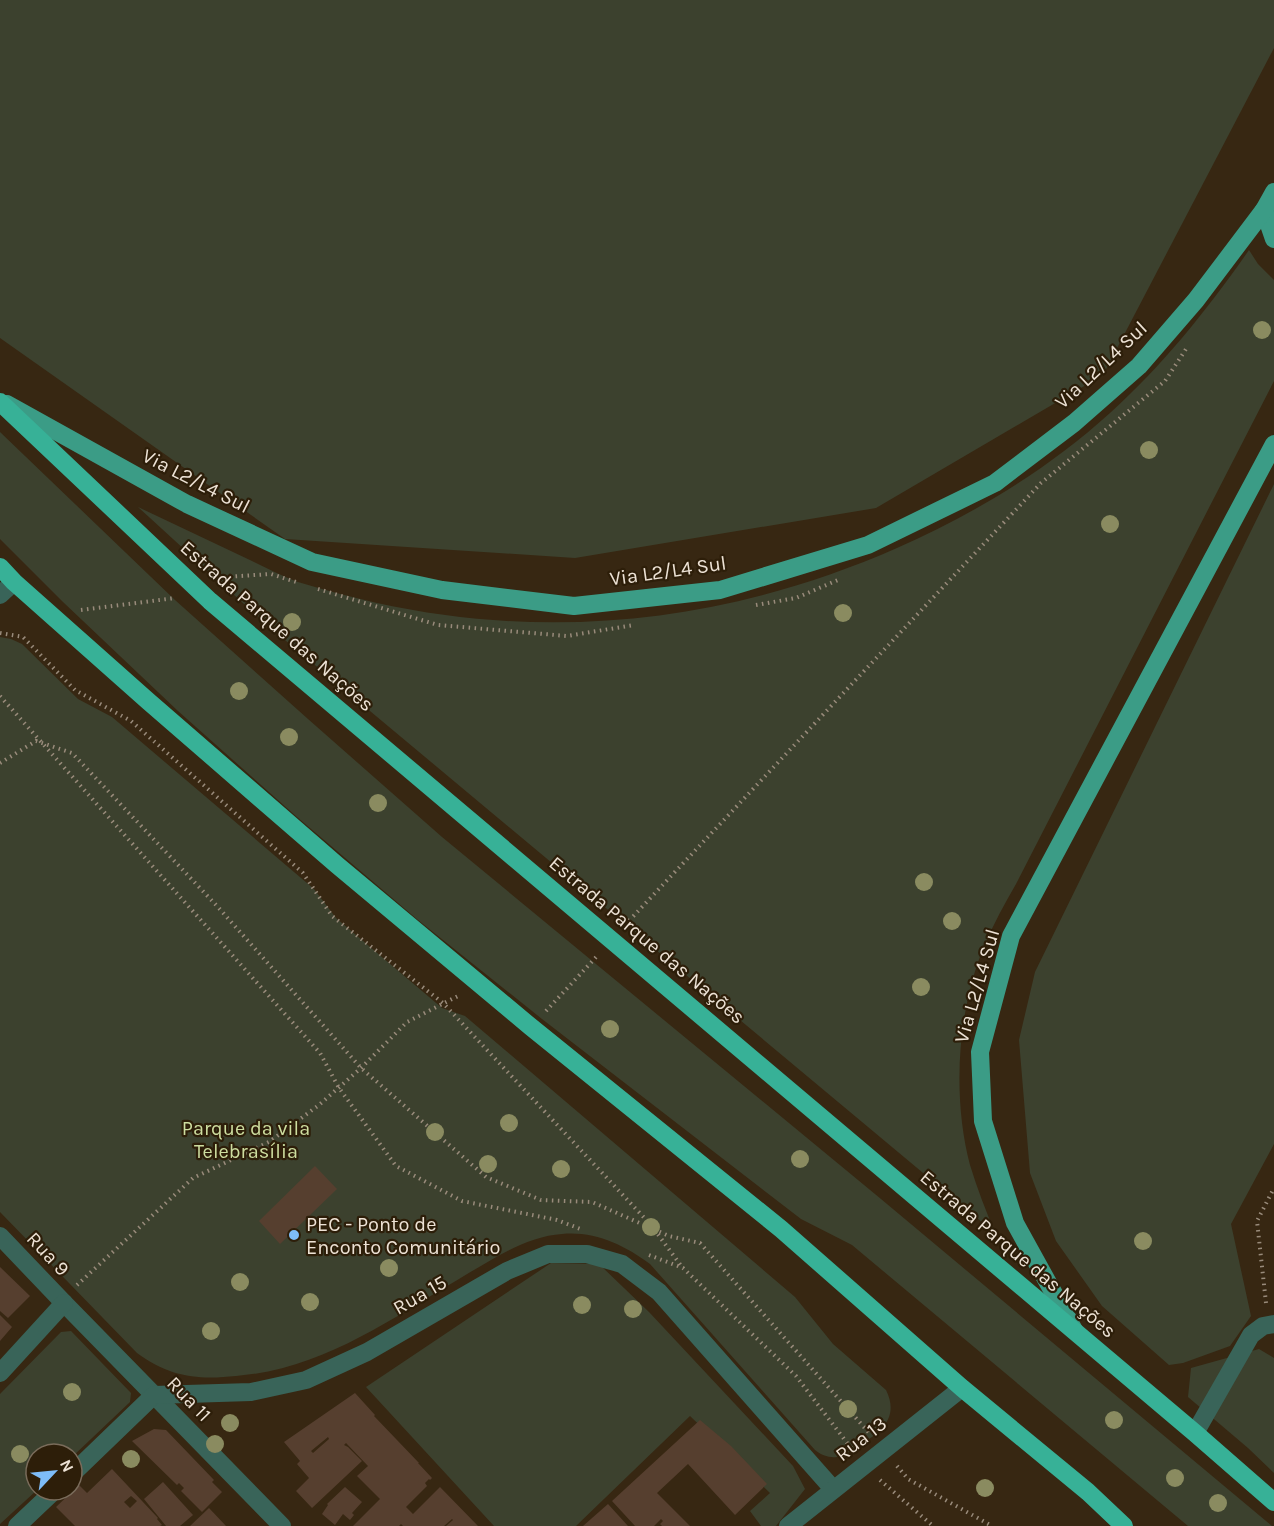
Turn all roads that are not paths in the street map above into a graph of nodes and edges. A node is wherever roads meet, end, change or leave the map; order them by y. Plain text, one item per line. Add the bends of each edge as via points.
1 (1274, 192) edge
2 (1264, 210) junction
3 (1274, 239) edge
4 (0, 401) edge
5 (1274, 444) edge
6 (0, 567) edge
7 (14, 582) junction
8 (0, 596) edge
9 (0, 1236) edge
10 (64, 1303) junction
11 (1271, 1325) edge
12 (1075, 1331) junction
13 (0, 1373) edge
14 (962, 1388) junction
15 (154, 1395) junction
16 (1195, 1433) junction
17 (84, 1462) edge
18 (833, 1490) junction
19 (42, 1502) edge
20 (1274, 1502) edge
21 (17, 1526) edge
22 (282, 1526) edge
23 (788, 1526) edge
24 (1124, 1526) edge

1 - 2 main road, Via L2/L4 Sul
2 - 3 main road
2 - 4 main road, Via L2/L4 Sul via 1196,300 1139,366 1074,423 995,483 868,545 720,591 574,606 442,590 312,562 187,504
4 - 12 highway, Estrada Parque das Nações via 202,595
5 - 12 main road, Via L2/L4 Sul via 1011,936 980,1052 983,1121 1015,1223
6 - 7 highway
7 - 8 street
7 - 14 highway via 319,849 781,1229
9 - 10 street, Rua 9
10 - 13 street
10 - 15 street, Rua 11
11 - 16 street via 1251,1335
12 - 16 highway, Estrada Parque das Nações
14 - 18 street, Rua 13
14 - 24 highway
15 - 17 street
15 - 18 street, Rua 15 via 251,1392 306,1380 367,1352 507,1270 548,1254 587,1254 622,1264 659,1292
15 - 22 street, Rua 11
16 - 20 highway, Estrada Parque das Nações
18 - 23 street, Rua 13
19 - 21 street

